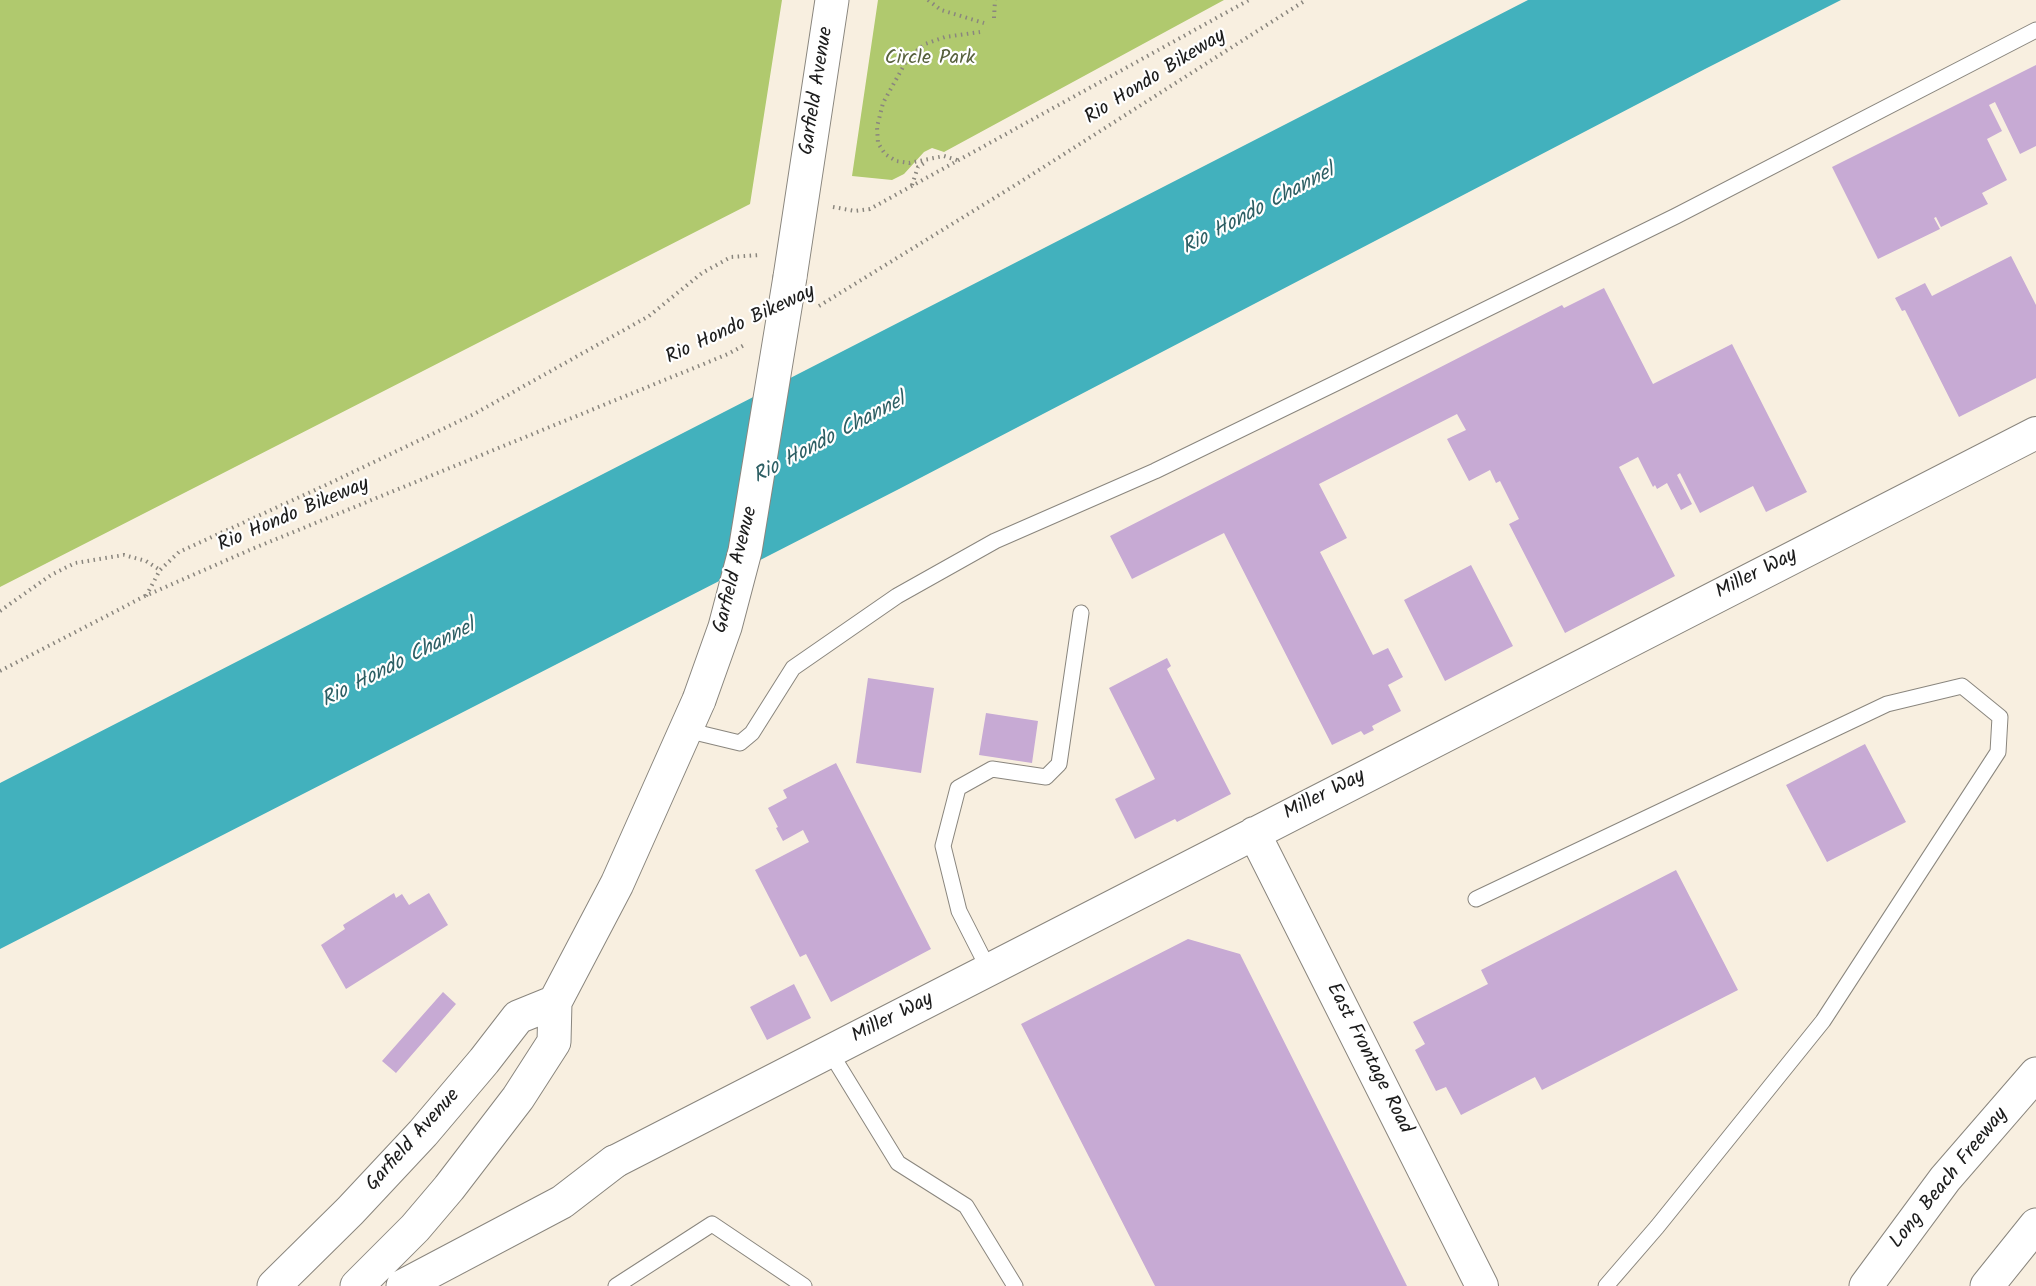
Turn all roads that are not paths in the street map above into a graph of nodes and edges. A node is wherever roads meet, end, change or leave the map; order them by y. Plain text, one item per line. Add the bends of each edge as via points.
1 (832, 0) edge
2 (2036, 30) edge
3 (2036, 433) edge
4 (1081, 613) dead end
5 (686, 730) junction
6 (1254, 832) junction
7 (1476, 899) dead end
8 (989, 970) junction
9 (555, 1002) junction
10 (830, 1052) junction
11 (2036, 1074) edge
12 (614, 1162) joint
13 (2036, 1225) edge
14 (274, 1286) edge
15 (357, 1286) edge
16 (403, 1286) edge
17 (616, 1286) edge
18 (804, 1286) edge
19 (1015, 1286) edge
20 (1482, 1286) edge
21 (1606, 1286) edge
22 (1866, 1286) edge
23 (1987, 1286) edge

1 - 5 main road, Garfield Avenue, bridge via 745,551 722,635
2 - 5 lane via 1463,321 1155,471 976,552 897,596 793,668 752,733 740,743
3 - 6 street, Miller Way
4 - 8 lane via 1059,764 1046,777 992,769 958,788 945,837 943,846 959,911
5 - 9 main road, Garfield Avenue via 617,884
6 - 8 street, Miller Way
6 - 20 street, East Frontage Road
7 - 21 lane via 1887,704 1962,686 2000,717 1998,752 1823,1021
8 - 10 street, Miller Way
9 - 14 main road, Garfield Avenue via 518,1017 423,1133
9 - 15 main road, Garfield Avenue via 554,1042 518,1098 415,1228
10 - 12 street, Miller Way
10 - 19 lane via 898,1163 966,1206
11 - 22 main road, Long Beach Freeway via 1945,1179
12 - 16 main road via 562,1202
13 - 23 main road
17 - 18 lane via 712,1224

